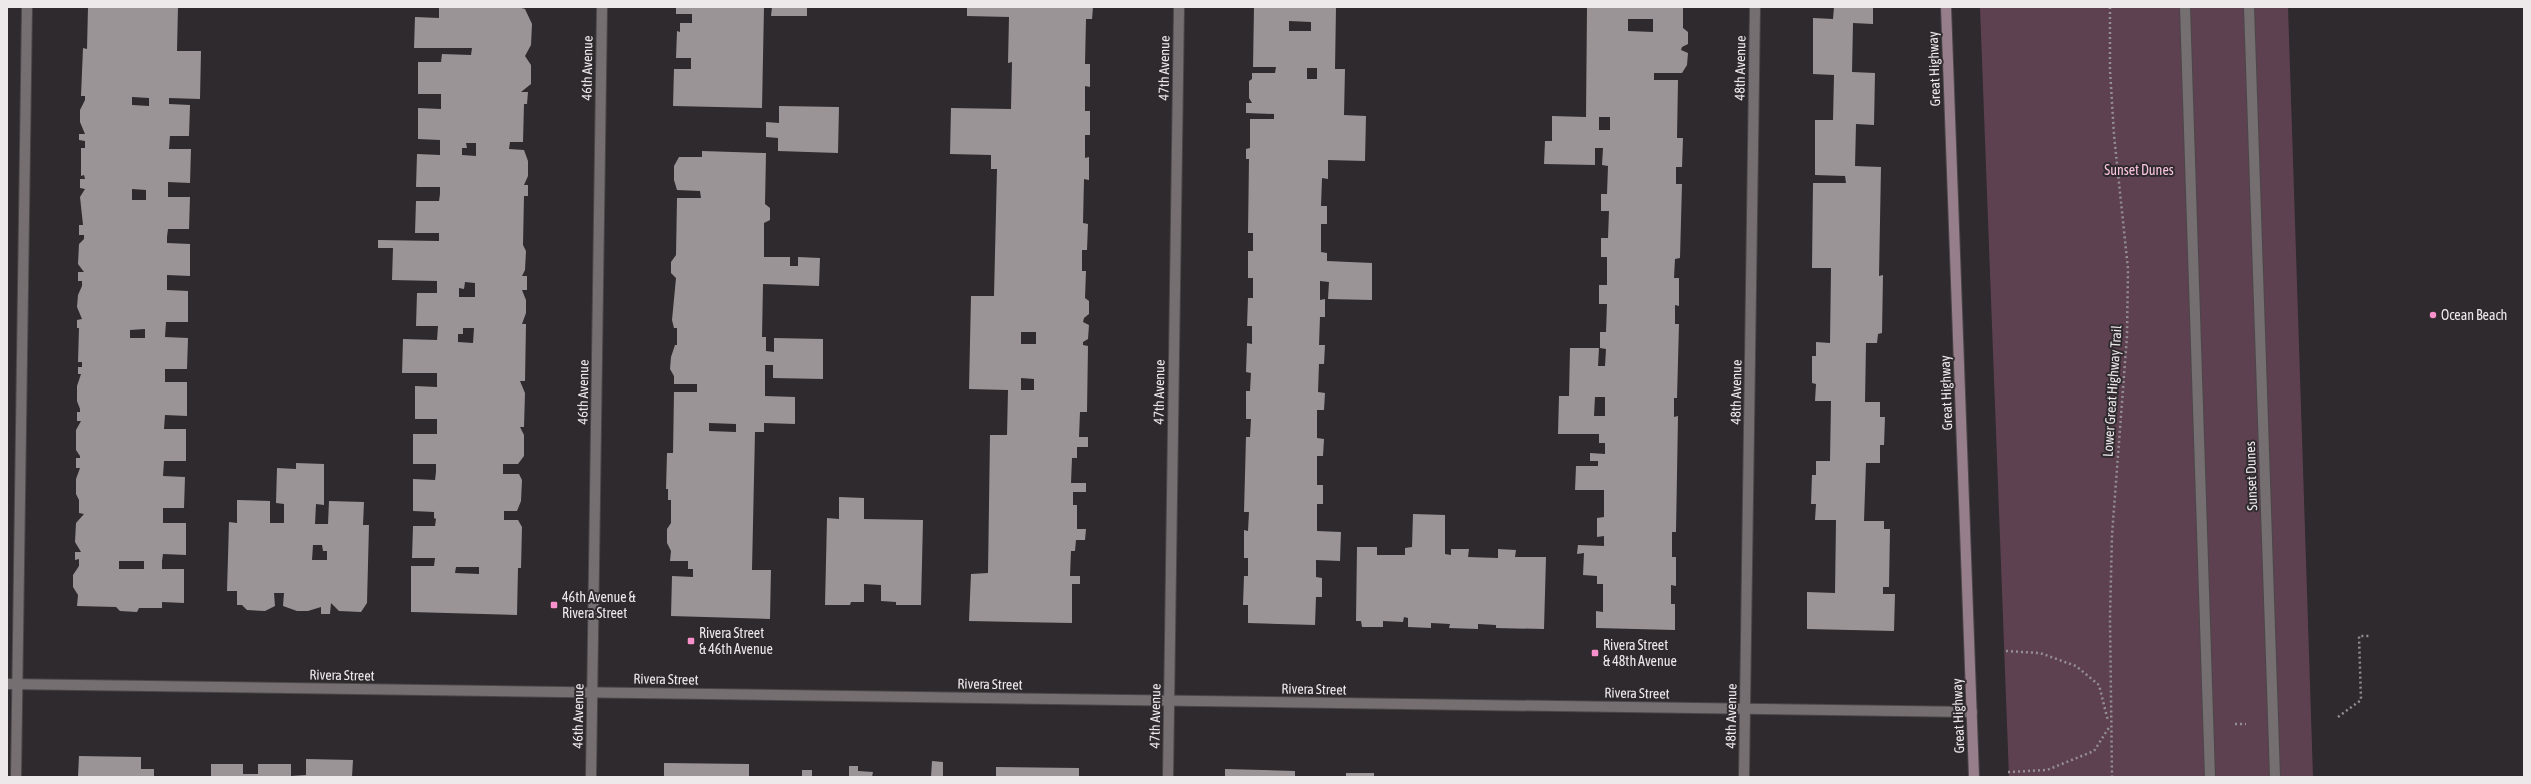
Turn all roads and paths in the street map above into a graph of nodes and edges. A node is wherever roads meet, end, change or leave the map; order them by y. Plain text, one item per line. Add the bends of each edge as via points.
1 (26, 7) edge
2 (602, 7) edge
3 (1179, 7) edge
4 (1755, 7) edge
5 (1946, 7) edge
6 (2110, 7) edge
7 (2185, 7) edge
8 (2249, 7) edge
9 (2371, 636) dead end
10 (2006, 651) dead end
11 (12, 684) edge
12 (592, 692) junction
13 (1169, 701) junction
14 (1745, 708) junction
15 (1972, 712) junction
16 (2338, 717) dead end
17 (2110, 726) junction
18 (2008, 772) dead end
19 (16, 777) edge
20 (591, 777) edge
21 (1168, 777) edge
22 (1744, 777) edge
23 (1974, 777) edge
24 (2112, 777) edge
25 (2210, 777) edge
26 (2275, 777) edge

1 - 11 street
2 - 12 street, 46th Avenue
3 - 13 street, 47th Avenue
4 - 14 street, 48th Avenue
5 - 15 street, Great Highway
6 - 17 path, Lower Great Highway Trail via 2113,121 2128,269 2127,344 2112,535
7 - 25 street
8 - 26 street, Sunset Dunes
9 - 16 path via 2359,636 2361,700
10 - 17 path via 2040,653 2076,666 2099,685
11 - 12 street, Rivera Street
11 - 19 street
12 - 13 street, Rivera Street
12 - 20 street, 46th Avenue
13 - 14 street, Rivera Street
13 - 21 street, 47th Avenue
14 - 15 street, Rivera Street
14 - 22 street, 48th Avenue
15 - 23 street, Great Highway
17 - 18 path via 2094,751 2047,770
17 - 24 path, Lower Great Highway Trail

